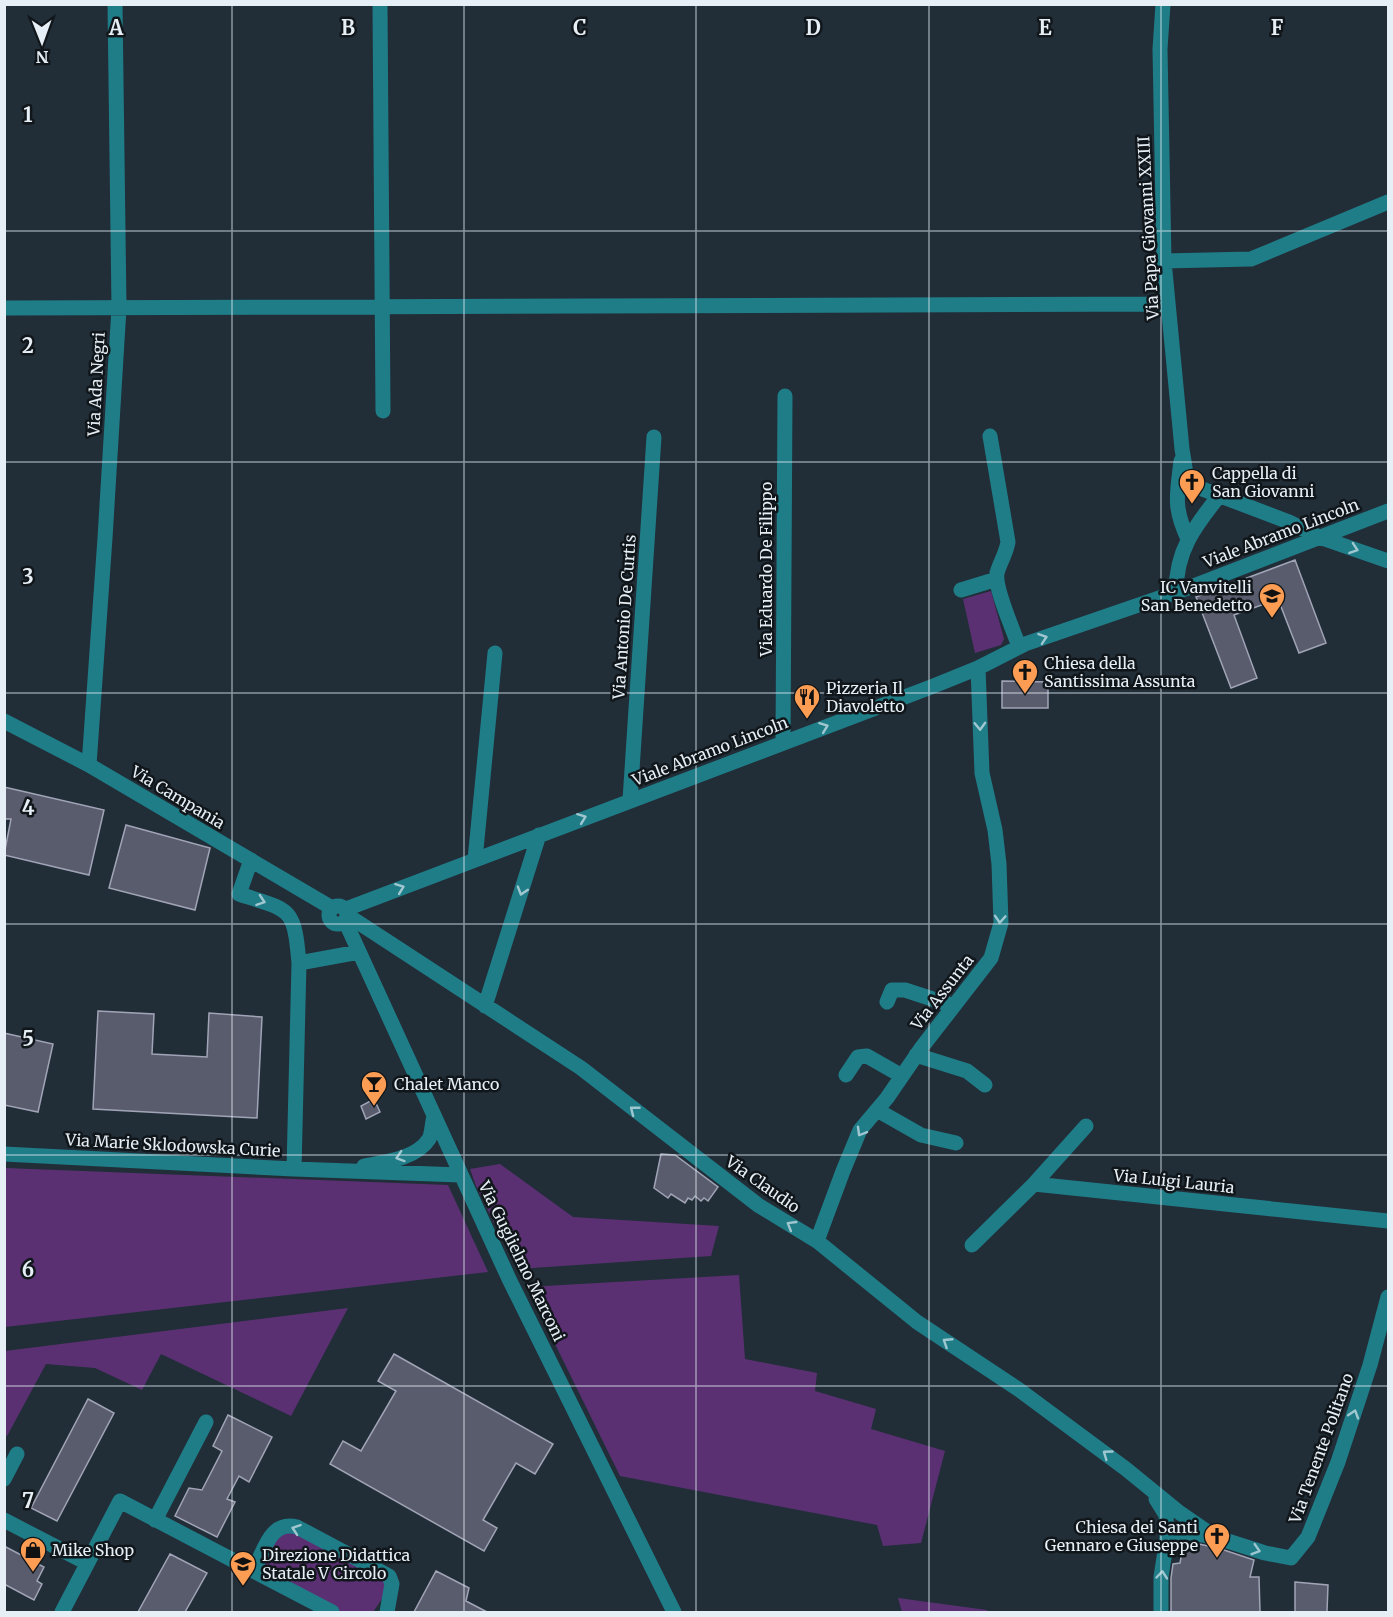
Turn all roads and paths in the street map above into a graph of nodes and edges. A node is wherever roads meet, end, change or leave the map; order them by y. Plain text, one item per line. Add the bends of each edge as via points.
1 (115, 4) edge
2 (380, 4) edge
3 (1163, 4) edge
4 (1389, 202) edge
5 (1164, 261) junction
6 (1168, 304) junction
7 (382, 306) junction
8 (4, 308) edge
9 (118, 308) junction
10 (785, 396) dead end
11 (383, 411) dead end
12 (990, 436) dead end
13 (654, 437) dead end
14 (1182, 449) junction
15 (1219, 496) junction
16 (1389, 511) edge
17 (1319, 537) junction
18 (1188, 539) junction
19 (1389, 561) edge
20 (997, 579) junction
21 (961, 590) dead end
22 (1176, 592) junction
23 (1019, 647) junction
24 (495, 653) dead end
25 (978, 668) junction
26 (4, 720) edge
27 (783, 742) junction
28 (89, 765) junction
29 (630, 800) junction
30 (539, 835) junction
31 (251, 860) junction
32 (475, 860) junction
33 (342, 913) junction
34 (359, 952) junction
35 (298, 963) junction
36 (887, 1002) dead end
37 (485, 1006) junction
38 (954, 1006) junction
39 (916, 1055) junction
40 (846, 1075) dead end
41 (902, 1076) junction
42 (985, 1085) dead end
43 (877, 1110) junction
44 (434, 1116) junction
45 (1086, 1125) dead end
46 (956, 1143) dead end
47 (4, 1154) edge
48 (294, 1169) junction
49 (340, 1171) junction
50 (460, 1175) junction
51 (1034, 1184) junction
52 (1389, 1221) edge
53 (817, 1240) junction
54 (972, 1245) dead end
55 (1389, 1297) edge
56 (206, 1422) dead end
57 (17, 1454) dead end
58 (4, 1479) edge
59 (1151, 1491) junction
60 (4, 1520) edge
61 (155, 1520) junction
62 (1215, 1537) junction
63 (1167, 1538) junction
64 (87, 1563) junction
65 (254, 1570) junction
66 (62, 1612) edge
67 (332, 1612) edge
68 (387, 1612) edge
69 (674, 1612) edge
70 (1161, 1612) edge

1 - 9 street, Via Ada Negri
2 - 7 street
3 - 5 street, Via Papa Giovanni XXIII via 1160,49
4 - 5 street via 1251,259
5 - 6 street, Via Papa Giovanni XXIII
6 - 7 street
6 - 14 street, Via Papa Giovanni XXIII
7 - 9 street
7 - 11 street
8 - 9 street
9 - 28 street, Via Ada Negri
10 - 27 street, Via Eduardo De Filippo
12 - 20 street via 1008,542
13 - 29 street, Via Antonio De Curtis
14 - 15 street, Via Papa Giovanni XXIII via 1186,474 1197,487
14 - 18 street, Via Papa Giovanni XXIII via 1177,510
15 - 17 street, Via Papa Giovanni XXIII
15 - 18 street
16 - 17 street, Viale Abramo Lincoln
17 -> 19 street, Via Papa Giovanni XXIII
17 - 22 street, Viale Abramo Lincoln
18 - 22 street via 1176,572
20 - 21 street
20 - 23 street
23 -> 22 street, Viale Abramo Lincoln
23 - 25 street, Viale Abramo Lincoln
24 - 32 street
27 -> 25 street, Viale Abramo Lincoln
25 -> 38 street, Via Assunta via 982,772 995,830 1001,923 991,958
26 - 28 street, Via Campania
27 - 29 street, Viale Abramo Lincoln
28 - 31 street, Via Campania
30 -> 29 street, Viale Abramo Lincoln
30 - 32 street, Viale Abramo Lincoln
30 -> 37 street
31 - 33 street, Via Campania
31 -> 35 street via 239,894 290,915 296,932
33 -> 32 street, Viale Abramo Lincoln
33 - 34 street, Via Guglielmo Marconi
33 - 37 street, Via Claudio
34 - 35 street
34 - 44 street, Via Guglielmo Marconi
35 - 48 street
36 - 38 street via 892,990 905,990
53 -> 37 street, Via Claudio via 758,1205 580,1068
38 - 39 street, Via Assunta
39 - 41 street, Via Assunta
39 - 42 street via 967,1071
40 - 41 street via 858,1057 867,1056
41 - 43 street, Via Assunta
43 - 46 street via 921,1135
43 -> 53 street, Via Assunta via 860,1130
44 -> 49 street, Via Marie Sklodowska Curie via 430,1138 414,1152
44 - 50 street, Via Guglielmo Marconi
45 - 51 street
47 - 48 street, Via Marie Sklodowska Curie
48 - 49 street, Via Marie Sklodowska Curie
49 - 50 street, Via Marie Sklodowska Curie
50 - 69 street, Via Guglielmo Marconi
51 - 52 street, Via Luigi Lauria
51 - 54 street
59 -> 53 street, Via Claudio via 1018,1389 917,1322
62 -> 55 street, Via Tenente Politano via 1291,1558 1308,1537 1338,1462
56 - 61 street
57 - 58 street
59 - 62 street, Via Tenente Politano
59 - 63 street via 1166,1515
60 - 64 street
61 - 64 street via 120,1501
61 - 65 street
62 - 63 street via 1186,1532
70 -> 63 street
64 - 66 street
65 - 67 street
68 -> 65 street via 392,1584 389,1576 297,1527 279,1527

